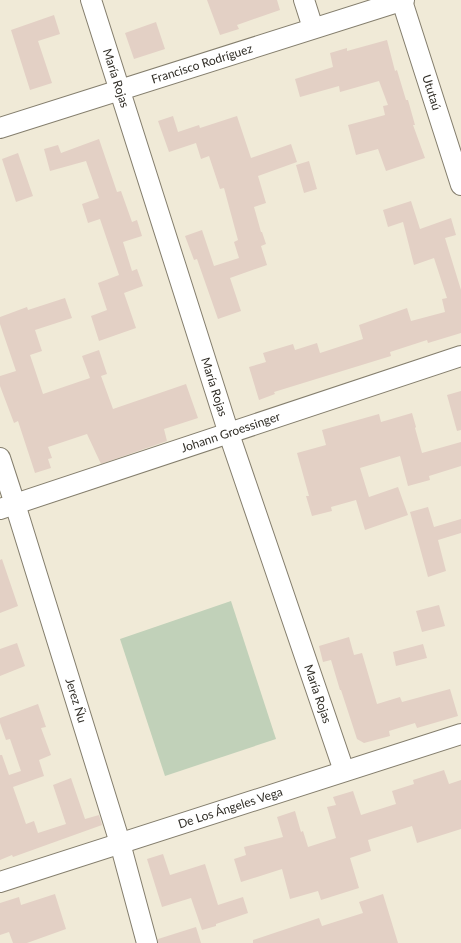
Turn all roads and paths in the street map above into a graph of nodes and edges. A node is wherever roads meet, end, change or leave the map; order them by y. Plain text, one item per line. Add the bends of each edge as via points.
1 (91, 0) edge
2 (304, 0) edge
3 (403, 0) edge
4 (313, 28) junction
5 (120, 90) junction
6 (0, 128) edge
7 (461, 185) edge
8 (461, 356) edge
9 (229, 434) junction
10 (0, 458) edge
11 (8, 506) edge
12 (461, 734) edge
13 (344, 771) junction
14 (120, 843) junction
15 (0, 882) edge
16 (147, 943) edge

1 - 5 street, María Rojas
2 - 4 street
3 - 4 street, Francisco Rodríguez
3 - 7 street, Ututaú
4 - 5 street, Francisco Rodríguez
5 - 6 street, Francisco Rodríguez
5 - 9 street, María Rojas
8 - 9 street, Johann Groessinger
9 - 11 street, Johann Groessinger
9 - 13 street, María Rojas
10 - 11 street, Jerez Ñu
11 - 14 street, Jerez Ñu
12 - 13 street, De Los Ángeles Vega
13 - 14 street, De Los Ángeles Vega
14 - 15 street, De Los Ángeles Vega
14 - 16 street, Jerez Ñu

